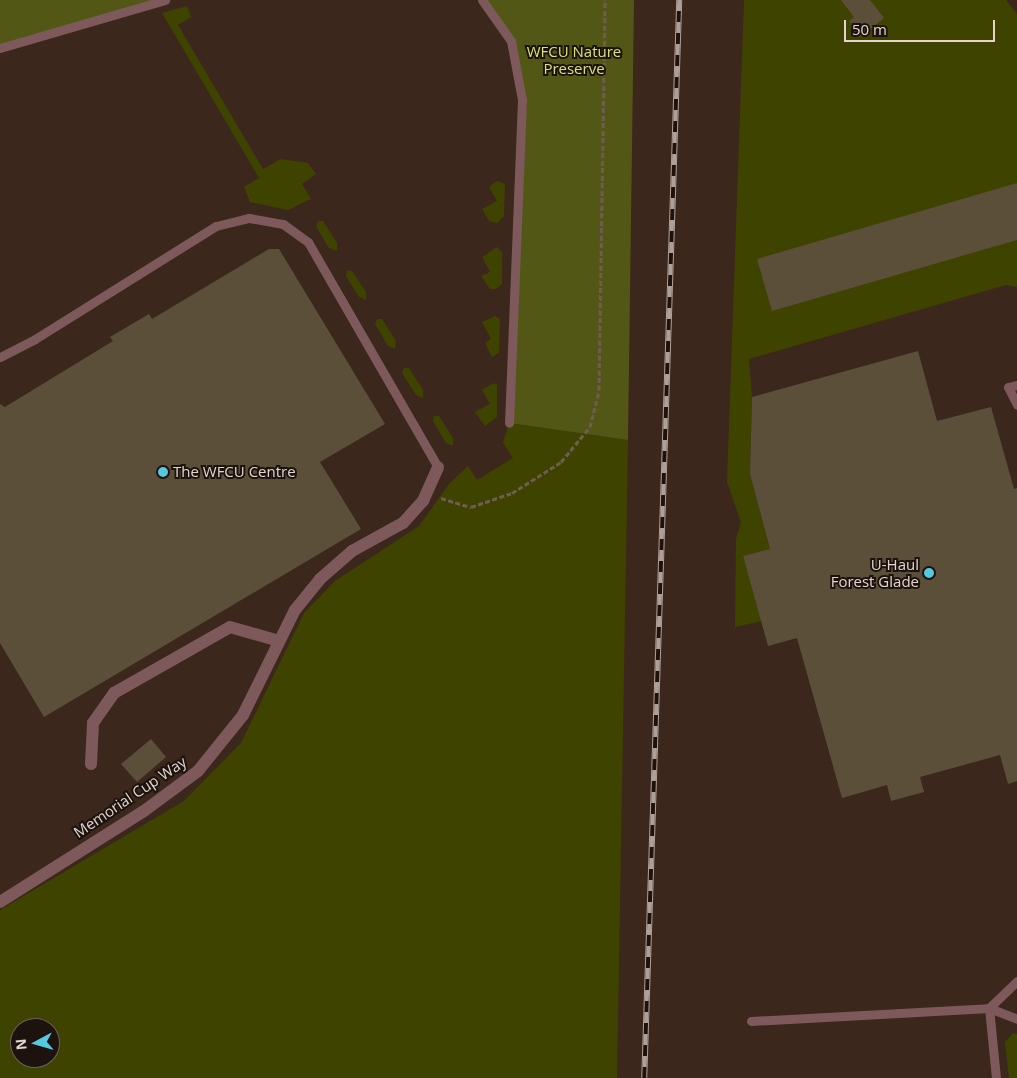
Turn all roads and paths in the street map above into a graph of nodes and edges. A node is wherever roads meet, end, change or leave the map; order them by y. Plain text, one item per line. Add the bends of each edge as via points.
1 (165, 0) edge
2 (482, 0) edge
3 (604, 0) edge
4 (0, 48) edge
5 (0, 357) edge
6 (1017, 385) edge
7 (1017, 406) edge
8 (509, 423) dead end
9 (438, 467) joint
10 (441, 498) dead end
11 (279, 641) junction
12 (91, 764) dead end
13 (0, 902) edge
14 (1017, 981) edge
15 (989, 1008) junction
16 (1017, 1019) edge
17 (751, 1021) dead end
18 (996, 1078) edge

1 - 4 lane
2 - 8 lane via 511,41 522,100
3 - 10 path via 599,390 590,428 562,462 512,493 471,507
5 - 9 lane via 35,339 216,226 249,218 283,224 308,242
6 - 7 lane via 1008,386
9 - 11 street, Memorial Cup Way via 423,501 403,523 352,552 320,579 294,610
11 - 12 street via 230,627 114,693 93,723
11 - 13 street, Memorial Cup Way via 243,715 198,771 144,811
14 - 15 lane
15 - 16 lane
15 - 17 lane
15 - 18 lane

